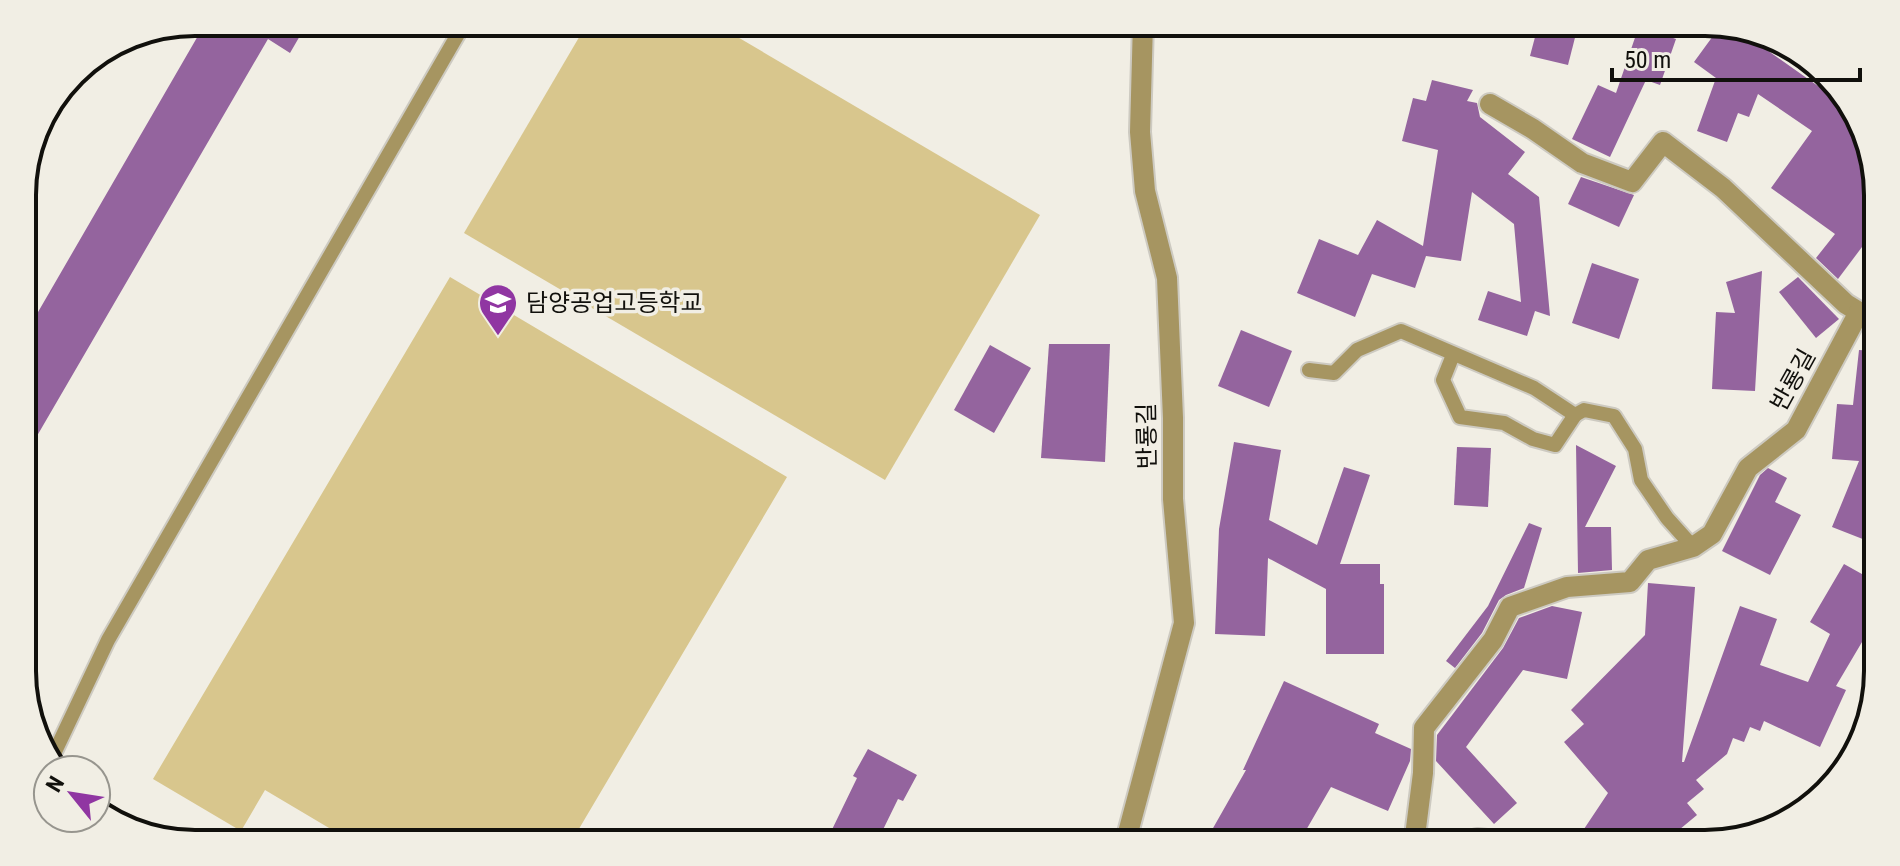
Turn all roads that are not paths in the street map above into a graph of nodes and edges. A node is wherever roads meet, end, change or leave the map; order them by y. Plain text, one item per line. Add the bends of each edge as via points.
1 (457, 36) edge
2 (1143, 36) edge
3 (1490, 104) dead end
4 (1859, 312) junction
5 (1864, 315) edge
6 (1453, 355) junction
7 (1309, 370) dead end
8 (1575, 415) junction
9 (1693, 547) junction
10 (56, 749) edge
11 (1129, 830) edge
12 (1416, 830) edge

1 - 10 lane via 108,640
2 - 11 street, 반룡길 via 1140,132 1145,191 1167,278 1173,499 1184,623
3 - 4 street via 1582,163 1632,182 1663,142 1723,188
4 - 5 street
4 - 9 street, 반룡길 via 1796,430 1748,468 1712,534
6 - 7 lane via 1401,331 1357,350 1334,373
6 - 8 lane via 1534,388
6 - 8 lane via 1443,380 1460,417 1504,423 1555,445
8 - 9 lane via 1584,410 1614,416 1635,449 1641,480
9 - 12 street, 반룡길 via 1648,560 1630,582 1567,587 1510,607 1493,640 1424,728

